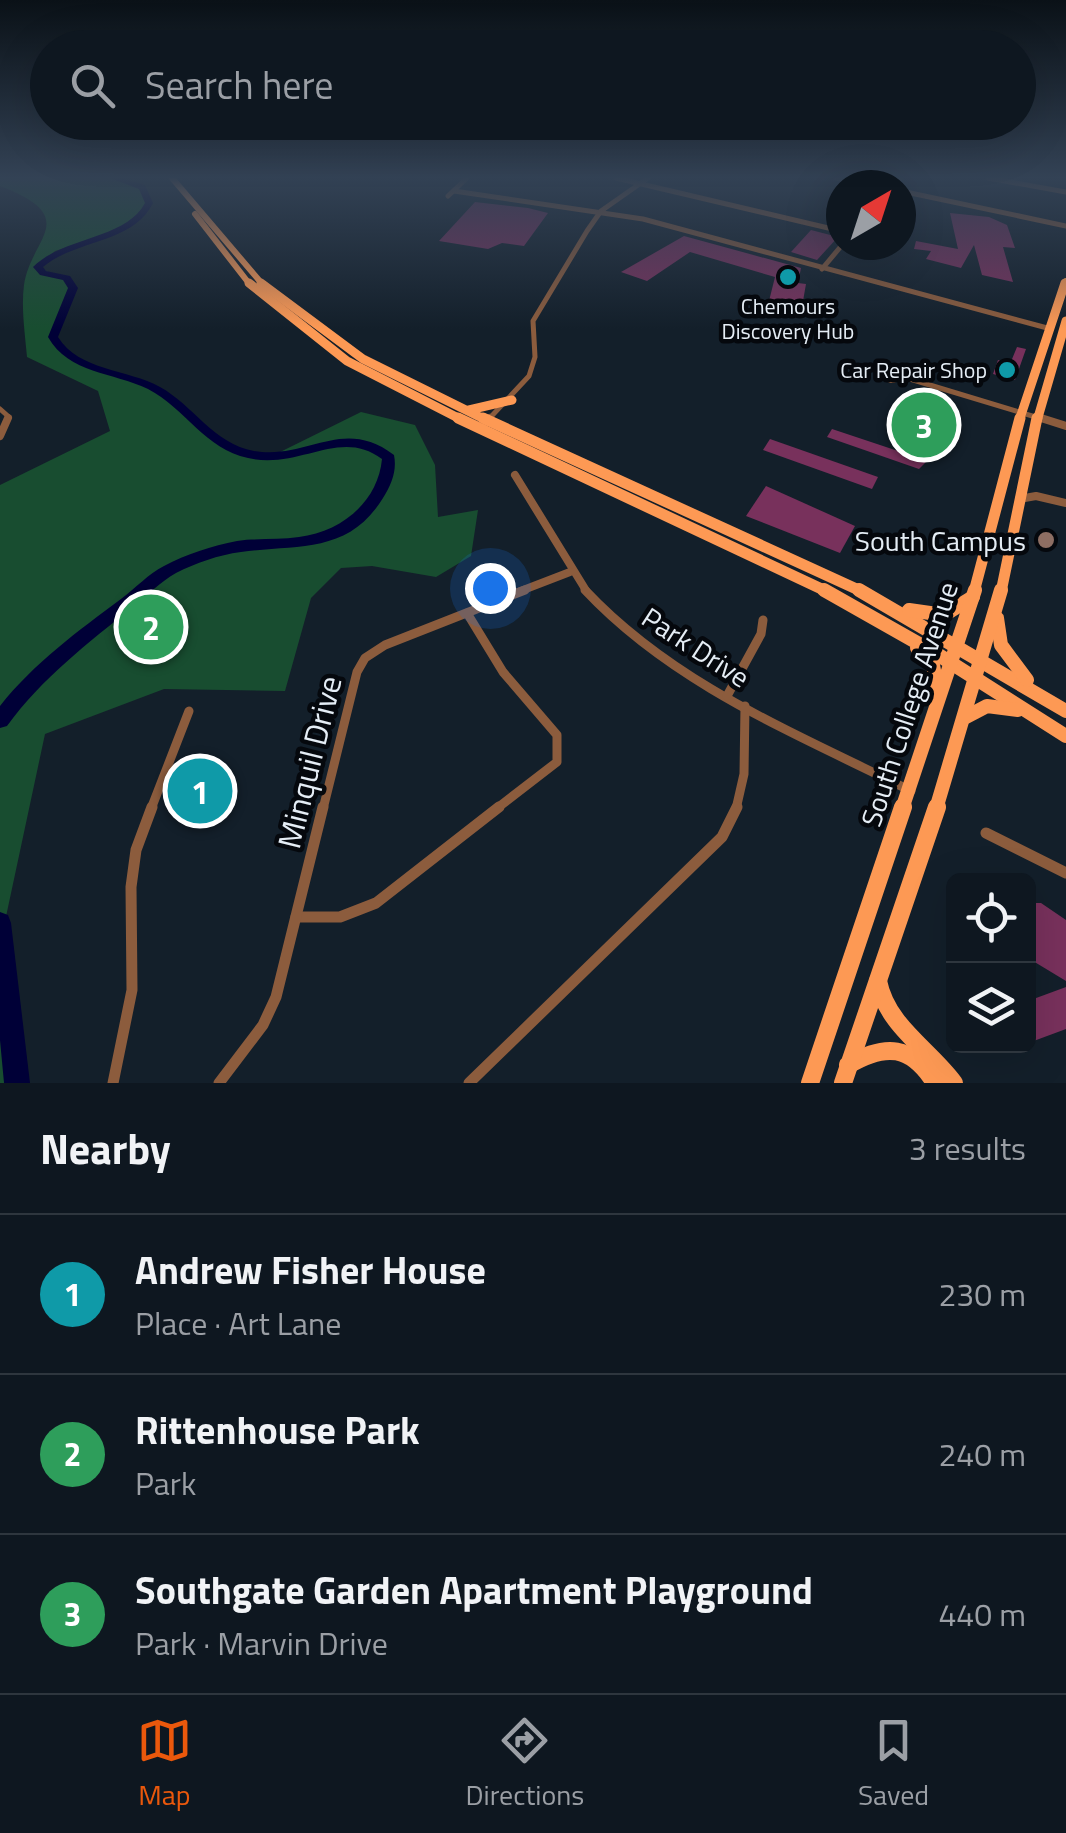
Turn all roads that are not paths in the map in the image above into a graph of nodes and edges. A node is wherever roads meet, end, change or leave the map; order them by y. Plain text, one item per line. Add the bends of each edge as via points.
1 (208, 229) edge
2 (214, 229) edge
3 (590, 229) edge
4 (671, 229) edge
5 (830, 260) edge
6 (822, 269) junction
7 (1066, 281) edge
8 (1060, 319) edge
9 (1016, 320) junction
10 (1050, 329) junction
11 (1046, 343) junction
12 (900, 376) dead end
13 (512, 400) junction
14 (446, 402) junction
15 (0, 408) edge
16 (1022, 412) junction
17 (1037, 417) junction
18 (483, 425) junction
19 (1066, 426) edge
20 (0, 436) edge
21 (528, 440) junction
22 (515, 475) dead end
23 (1019, 500) junction
24 (1066, 503) edge
25 (570, 572) junction
26 (844, 581) junction
27 (973, 597) junction
28 (996, 609) junction
29 (466, 614) junction
30 (762, 620) dead end
31 (894, 628) junction
32 (958, 645) junction
33 (982, 660) junction
34 (952, 663) junction
35 (977, 680) junction
36 (728, 696) junction
37 (745, 706) junction
38 (938, 706) junction
39 (1066, 710) edge
40 (190, 711) dead end
41 (1034, 716) junction
42 (966, 717) junction
43 (1066, 736) edge
44 (911, 790) junction
45 (986, 832) dead end
46 (1066, 873) edge
47 (296, 916) junction
48 (878, 974) junction
49 (846, 1074) edge
50 (113, 1083) edge
51 (220, 1083) edge
52 (469, 1083) edge
53 (810, 1083) edge
54 (936, 1083) edge
55 (954, 1083) edge

1 - 18 main road via 236,271 284,316 374,376
2 - 14 main road via 286,306 364,359
3 - 13 street via 535,315 533,368
4 - 6 street
5 - 6 street
6 - 9 street
7 - 8 main road, South College Avenue
8 - 9 street
8 - 10 main road, South College Avenue
8 - 17 main road, South College Avenue
9 - 10 street
9 - 11 street
10 - 11 main road, South College Avenue
11 - 16 main road, South College Avenue
12 - 16 street
13 - 14 main road via 480,410
13 - 18 street
13 - 21 main road via 504,419
14 - 18 main road
15 - 20 street via 9,417
16 - 17 street
16 - 27 main road, South College Avenue
17 - 19 street
17 - 23 main road, South College Avenue
18 - 21 main road
18 - 31 main road via 756,554
21 - 26 main road
22 - 25 street, Park Drive
23 - 24 street via 1036,496
23 - 28 main road, South College Avenue
25 - 29 street, Minquil Drive
25 - 36 street, Park Drive via 639,640
26 - 27 main road via 926,615 953,613
26 - 32 main road
27 - 32 main road, South College Avenue
28 - 33 main road, South College Avenue
28 - 39 main road via 1006,657
29 - 47 street, Minquil Drive via 377,649 360,664
29 - 47 street via 503,672 558,735 557,762 376,903 340,917
30 - 36 street
31 - 34 main road
31 - 38 main road via 932,665
32 - 33 main road
32 - 34 main road, South College Avenue
33 - 35 main road, South College Avenue
33 - 39 main road
34 - 35 main road
34 - 38 main road, South College Avenue
35 - 41 main road
35 - 42 main road, South College Avenue
36 - 37 street, Park Drive
37 - 44 street, Park Drive
37 - 52 street via 741,798 722,837
38 - 44 main road, South College Avenue
40 - 50 street via 136,850 132,990
41 - 42 main road via 997,705
41 - 43 main road
42 - 48 main road, South College Avenue
44 - 53 main road, South College Avenue
45 - 46 street
47 - 51 street, Minquil Drive via 270,1012
48 - 49 main road, South College Avenue
48 - 55 main road via 891,1017 937,1057
49 - 54 main road via 874,1049 898,1048 921,1062

